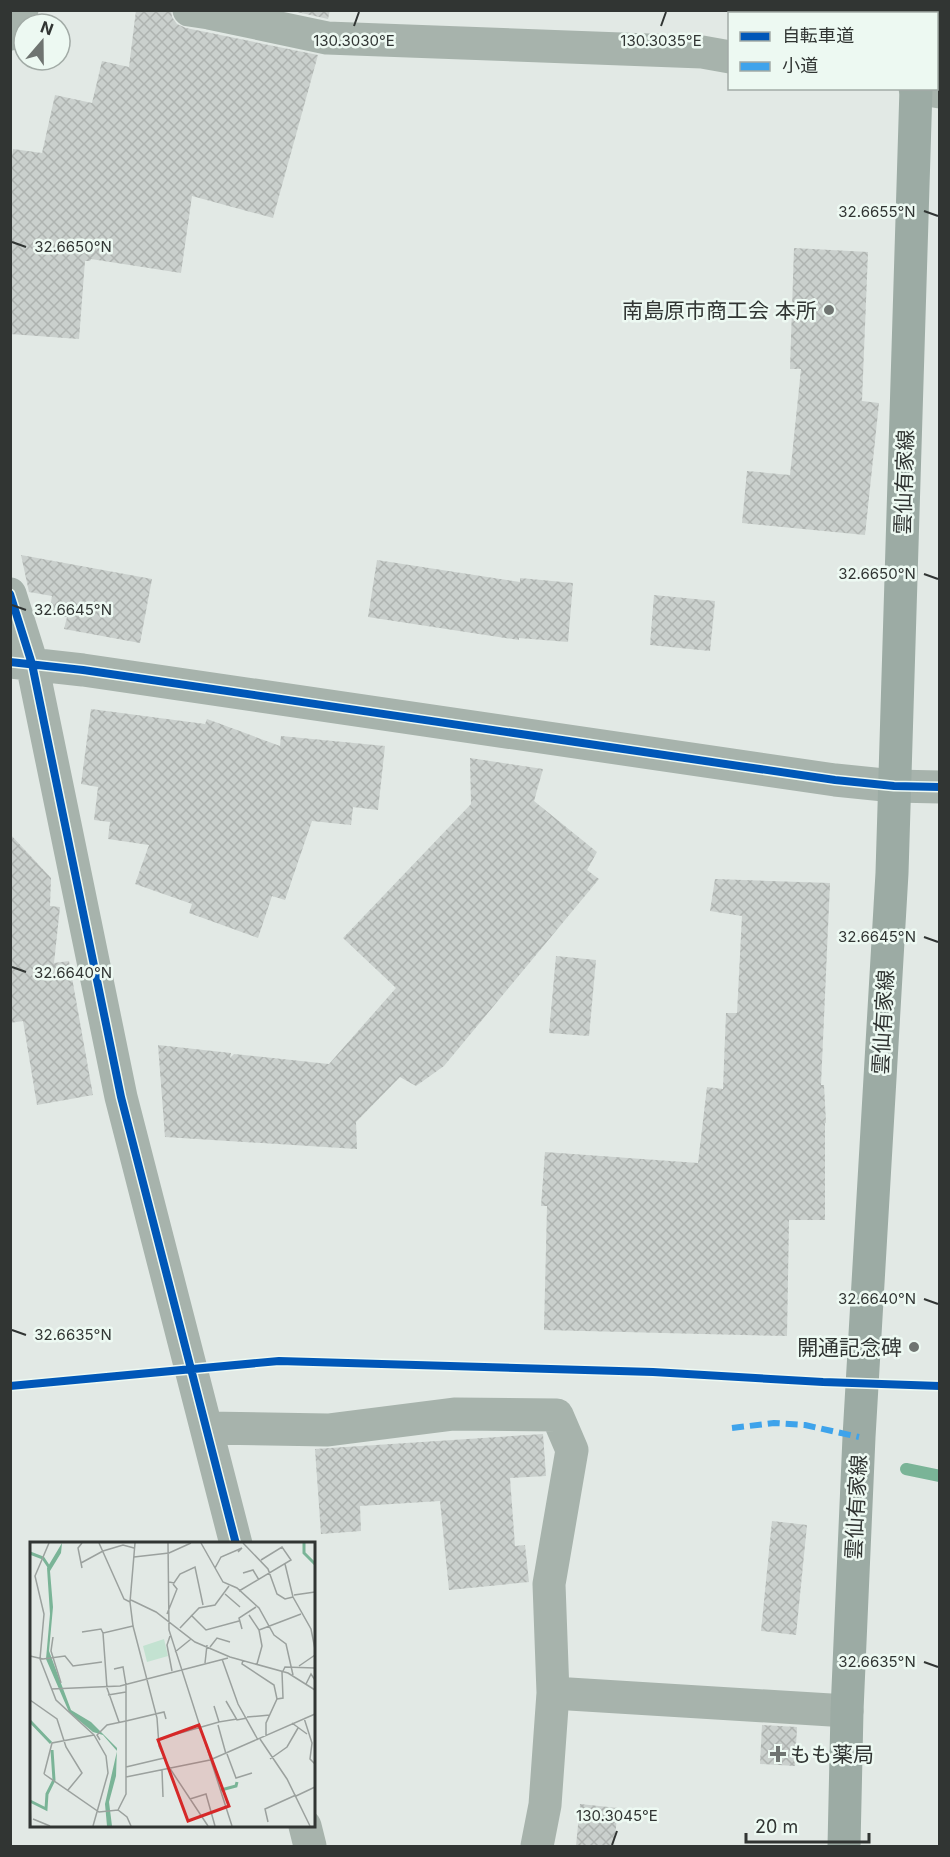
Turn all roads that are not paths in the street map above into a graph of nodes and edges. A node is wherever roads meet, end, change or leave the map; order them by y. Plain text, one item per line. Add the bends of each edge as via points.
1 (22, 10) edge
2 (189, 10) edge
3 (10, 34) edge
4 (728, 57) edge
5 (915, 90) edge
6 (921, 90) edge
7 (939, 93) edge
8 (10, 594) edge
9 (21, 663) edge
10 (894, 786) junction
11 (939, 787) edge
12 (207, 1428) junction
13 (236, 1542) edge
14 (553, 1693) junction
15 (847, 1711) junction
16 (305, 1827) edge
17 (310, 1846) edge
18 (537, 1846) edge
19 (844, 1846) edge

1 - 3 street
2 - 4 street via 327,38 702,52
5 - 10 main road, 雲仙有家線
6 - 7 street
8 - 9 street
9 - 10 street
9 - 12 street via 121,1097
10 - 11 street
10 - 15 main road, 雲仙有家線
12 - 13 street
12 - 14 street via 328,1430 454,1414 557,1415 572,1450 549,1584
14 - 15 street
14 - 18 street via 546,1805
15 - 19 main road, 雲仙有家線
16 - 17 street

